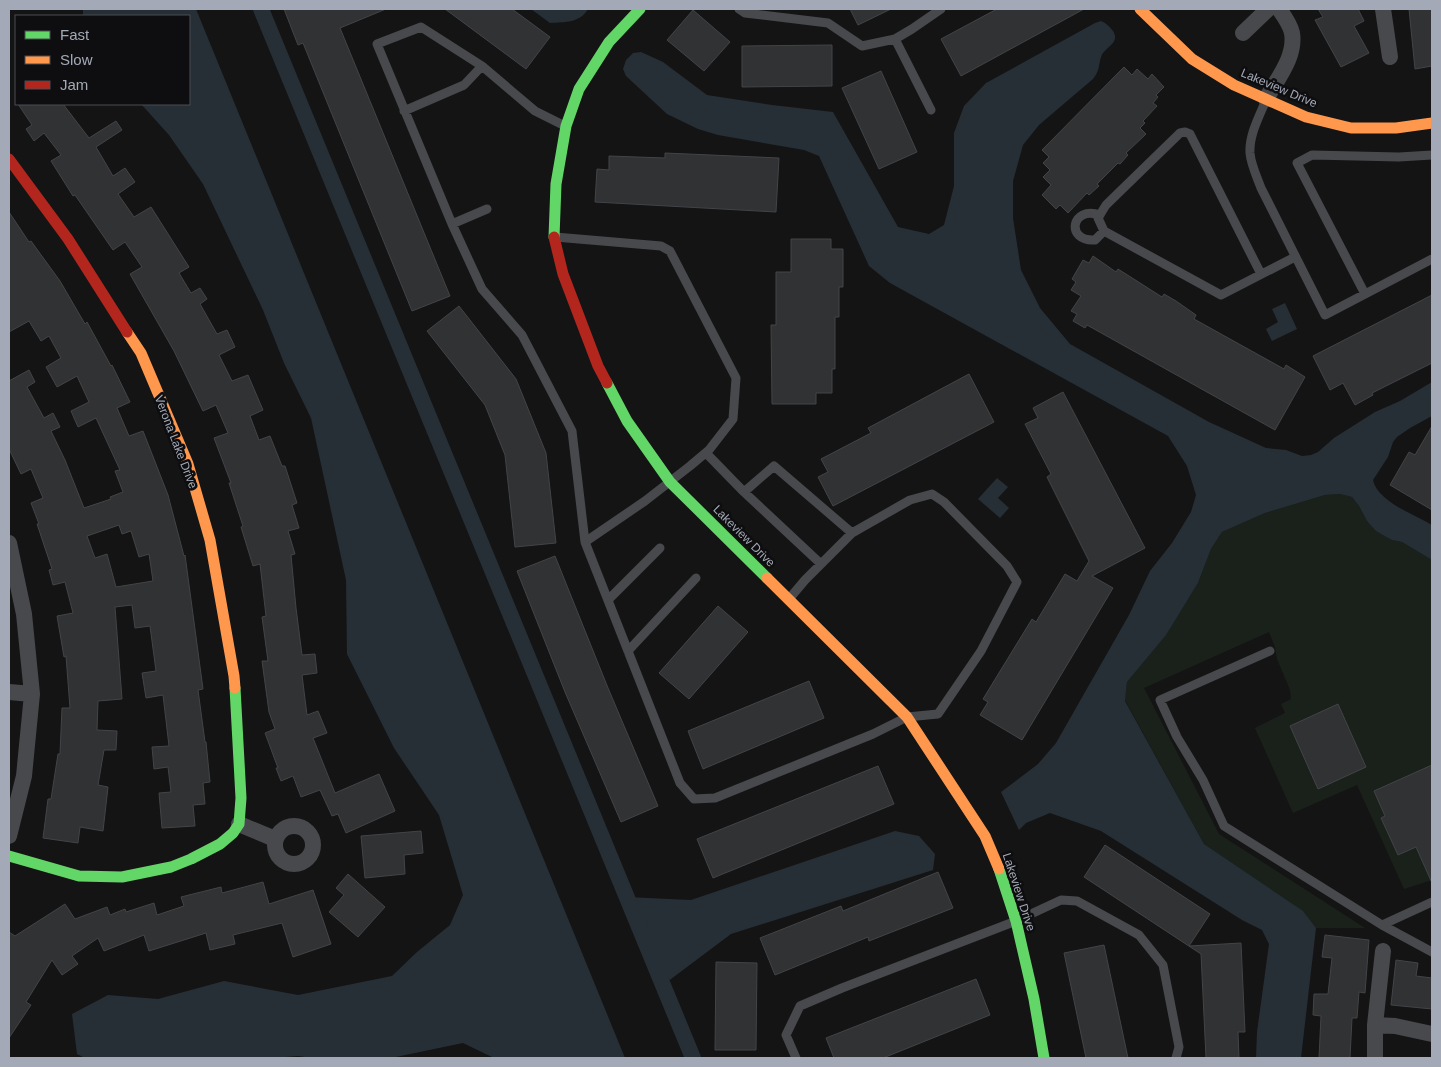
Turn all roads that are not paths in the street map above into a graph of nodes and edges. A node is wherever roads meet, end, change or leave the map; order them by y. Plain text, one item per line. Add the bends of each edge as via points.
1 (640, 9) edge
2 (740, 9) edge
3 (941, 9) edge
4 (1140, 9) edge
5 (1268, 9) edge
6 (1279, 9) edge
7 (1384, 9) edge
8 (1243, 33) dead end
9 (894, 39) junction
10 (1390, 57) dead end
11 (482, 66) junction
12 (1266, 99) junction
13 (932, 110) dead end
14 (404, 111) junction
15 (1432, 123) edge
16 (566, 126) junction
17 (1432, 155) edge
18 (9, 159) edge
19 (487, 210) dead end
20 (1100, 215) junction
21 (452, 224) junction
22 (1104, 231) junction
23 (554, 237) junction
24 (1295, 257) junction
25 (1432, 259) edge
26 (1261, 274) junction
27 (1365, 294) junction
28 (706, 453) junction
29 (670, 482) junction
30 (744, 492) junction
31 (852, 532) junction
32 (585, 542) junction
33 (9, 543) edge
34 (660, 548) dead end
35 (821, 564) junction
36 (696, 578) dead end
37 (608, 600) junction
38 (788, 600) junction
39 (628, 650) junction
40 (1270, 651) dead end
41 (9, 692) edge
42 (32, 694) junction
43 (907, 716) junction
44 (239, 824) junction
45 (9, 836) edge
46 (275, 839) dead end
47 (9, 856) edge
48 (1432, 902) edge
49 (1016, 922) junction
50 (1382, 925) junction
51 (1382, 951) dead end
52 (1432, 952) edge
53 (1375, 1025) junction
54 (1432, 1034) edge
55 (796, 1058) edge
56 (1044, 1058) edge
57 (1176, 1058) edge
58 (1375, 1058) edge

1 - 16 street, Lakeview Drive via 610,42 579,89
2 - 9 lane via 745,13 828,23 862,46
3 - 9 lane
4 - 12 street, Lakeview Drive via 1192,59 1234,85
5 - 8 street
6 - 12 street via 1289,26 1292,43 1288,62
7 - 10 street
9 - 13 lane
11 - 14 lane via 464,85
11 - 14 lane via 421,27 377,44
11 - 16 lane via 535,111
12 - 15 street, Lakeview Drive via 1306,117 1351,128 1396,128
12 - 24 lane via 1252,137 1250,154 1260,188
14 - 21 lane
16 - 23 street, Lakeview Drive via 556,184
17 - 27 lane via 1312,155 1297,163
18 - 44 street, Verona Lake Drive via 68,239 141,353 188,464 210,540 234,676 241,777
19 - 21 lane
20 - 22 lane via 1098,218
20 - 22 lane via 1084,213 1077,219 1075,228 1078,236 1086,241 1095,240
20 - 26 lane via 1106,205 1180,133 1186,132 1190,134
21 - 32 lane via 482,289 522,335 572,431
22 - 26 lane via 1221,294
23 - 28 lane via 661,246 670,251 736,378 733,419
23 - 29 street, Lakeview Drive via 563,274 598,366 627,421
24 - 26 lane
24 - 27 lane via 1325,315
25 - 27 lane
28 - 29 lane
28 - 30 lane
29 - 32 lane
29 - 38 street, Lakeview Drive
30 - 31 lane via 774,466
30 - 35 lane
31 - 35 lane
31 - 43 lane via 910,500 932,494 944,502 1007,566 1017,582 981,651 938,714
32 - 37 lane
33 - 42 street via 24,614
34 - 37 lane
35 - 38 lane
36 - 39 lane
37 - 39 lane
38 - 43 street, Lakeview Drive
39 - 43 lane via 680,783 694,799 715,798 873,734
40 - 50 lane via 1160,700 1177,738 1204,780 1224,826
41 - 42 street
42 - 45 street via 24,776
43 - 49 street, Lakeview Drive via 985,836
44 - 46 street
44 - 47 street via 227,839 191,859 171,867 122,877 79,876
48 - 50 lane
49 - 55 lane via 800,1006 786,1035
49 - 56 street, Lakeview Drive
49 - 57 lane via 1061,900 1077,901 1139,935 1163,965 1178,1047
50 - 52 lane
51 - 53 street
53 - 54 street
53 - 58 street

